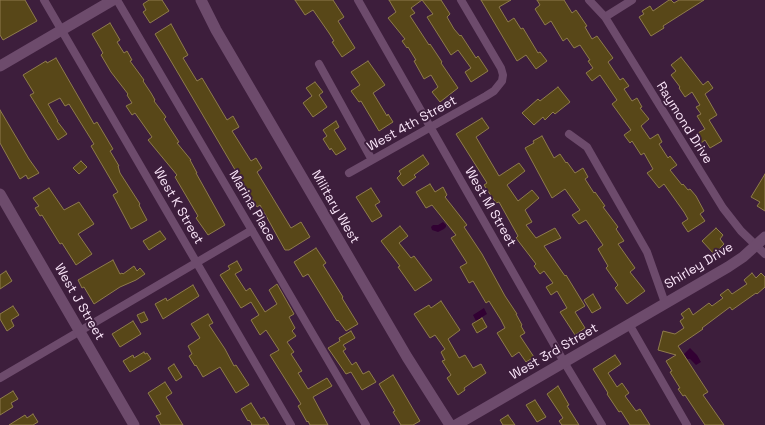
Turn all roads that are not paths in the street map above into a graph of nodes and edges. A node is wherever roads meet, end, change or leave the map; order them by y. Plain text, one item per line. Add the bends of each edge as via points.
1 (44, 0) edge
2 (113, 0) edge
3 (117, 0) edge
4 (200, 0) edge
5 (358, 0) edge
6 (461, 0) edge
7 (588, 0) edge
8 (632, 0) edge
9 (605, 17) junction
10 (61, 30) junction
11 (319, 64) dead end
12 (0, 66) edge
13 (431, 127) junction
14 (569, 134) dead end
15 (372, 160) junction
16 (349, 173) dead end
17 (0, 194) edge
18 (252, 230) junction
19 (765, 237) edge
20 (756, 246) junction
21 (765, 254) edge
22 (196, 262) junction
23 (665, 303) junction
24 (629, 324) junction
25 (80, 331) junction
26 (564, 362) junction
27 (0, 378) edge
28 (134, 425) edge
29 (291, 425) edge
30 (366, 425) edge
31 (450, 425) edge
32 (456, 425) edge
33 (602, 425) edge
34 (687, 425) edge

1 - 10 street, West K Street
2 - 10 street
3 - 18 street, Marina Place
4 - 31 street, Military West via 403,350
5 - 13 street, West M Street
6 - 13 street, West 4th Street via 501,68 502,81 486,96
7 - 9 street, Raymond Drive
8 - 9 street
9 - 20 street, Raymond Drive via 723,208 741,232
10 - 12 street
10 - 22 street, West K Street
11 - 15 street
13 - 15 street, West 4th Street
13 - 26 street, West M Street
14 - 23 street via 587,147 647,252
15 - 16 street, West 4th Street
17 - 25 street, West J Street
18 - 22 street
18 - 30 street, Marina Place
19 - 20 street, Shirley Drive
20 - 21 street, Raymond Drive
20 - 23 street, Shirley Drive via 728,267
22 - 25 street
22 - 29 street, West K Street
23 - 24 street, West 3rd Street
24 - 26 street, West 3rd Street
24 - 34 street
25 - 27 street
25 - 28 street, West J Street
26 - 32 street, West 3rd Street
26 - 33 street, West M Street

